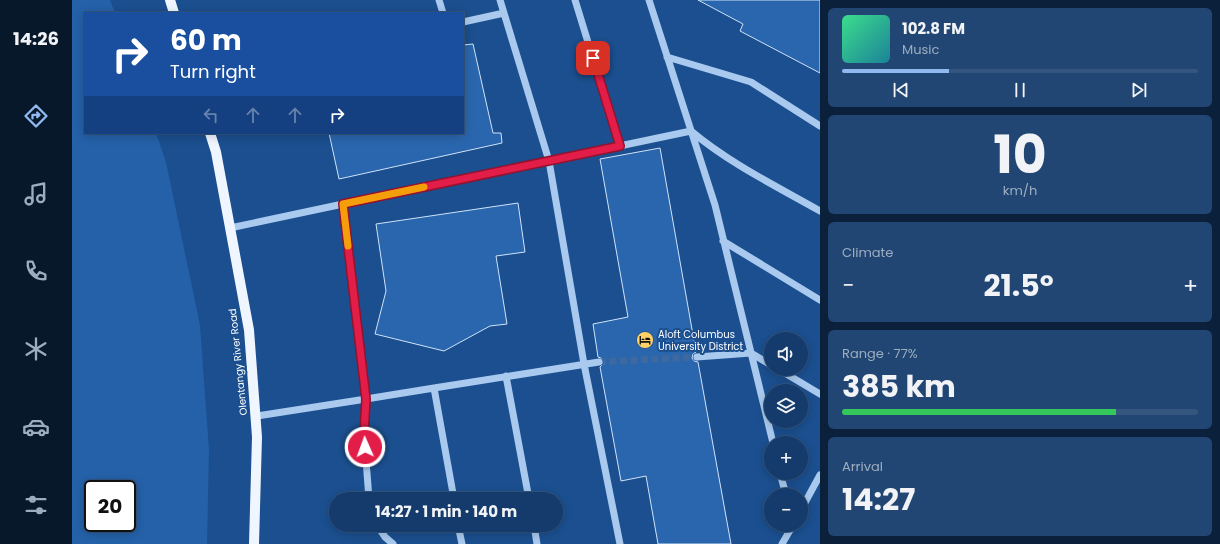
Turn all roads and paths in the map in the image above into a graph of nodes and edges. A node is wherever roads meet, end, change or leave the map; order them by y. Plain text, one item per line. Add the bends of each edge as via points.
1 (170, 0) edge
2 (439, 0) edge
3 (500, 0) edge
4 (575, 0) edge
5 (649, 0) edge
6 (174, 12) edge
7 (443, 12) edge
8 (504, 13) junction
9 (464, 22) edge
10 (667, 57) junction
11 (820, 126) edge
12 (691, 131) junction
13 (210, 134) edge
14 (620, 146) junction
15 (549, 161) junction
16 (343, 204) junction
17 (820, 211) edge
18 (230, 228) junction
19 (723, 241) junction
20 (820, 300) edge
21 (751, 353) junction
22 (697, 357) tunnel mouth
23 (764, 361) edge
24 (599, 362) tunnel mouth
25 (584, 364) junction
26 (506, 376) junction
27 (790, 376) edge
28 (434, 388) junction
29 (820, 394) edge
30 (366, 399) junction
31 (256, 416) junction
32 (771, 436) edge
33 (820, 475) edge
34 (368, 492) edge
35 (453, 492) edge
36 (528, 492) edge
37 (808, 497) edge
38 (382, 532) edge
39 (459, 532) edge
40 (535, 532) edge
41 (789, 532) edge
42 (254, 544) edge
43 (392, 544) edge
44 (462, 544) edge
45 (537, 544) edge
46 (620, 544) edge
47 (782, 544) edge

1 - 6 main road
2 - 7 lane
3 - 8 lane
4 - 14 lane
5 - 10 lane
8 - 9 lane
8 - 15 lane
10 - 11 lane via 752,82
10 - 12 lane
12 - 14 lane
12 - 17 lane via 708,146
12 - 19 lane via 715,204
13 - 18 main road, Olentangy River Road
14 - 15 lane
15 - 16 lane
15 - 25 lane
16 - 18 lane
16 - 30 lane
18 - 31 main road, Olentangy River Road via 249,330
19 - 20 lane
19 - 21 lane
21 - 22 lane
21 - 23 lane
21 - 32 lane
24 - 25 lane
25 - 26 lane
25 - 46 lane
26 - 28 lane
26 - 36 lane
27 - 29 lane
28 - 30 lane
28 - 35 lane
30 - 31 lane
30 - 34 lane via 364,434
31 - 42 main road, Olentangy River Road
33 - 37 lane
38 - 43 lane
39 - 44 lane
40 - 45 lane
41 - 47 lane

